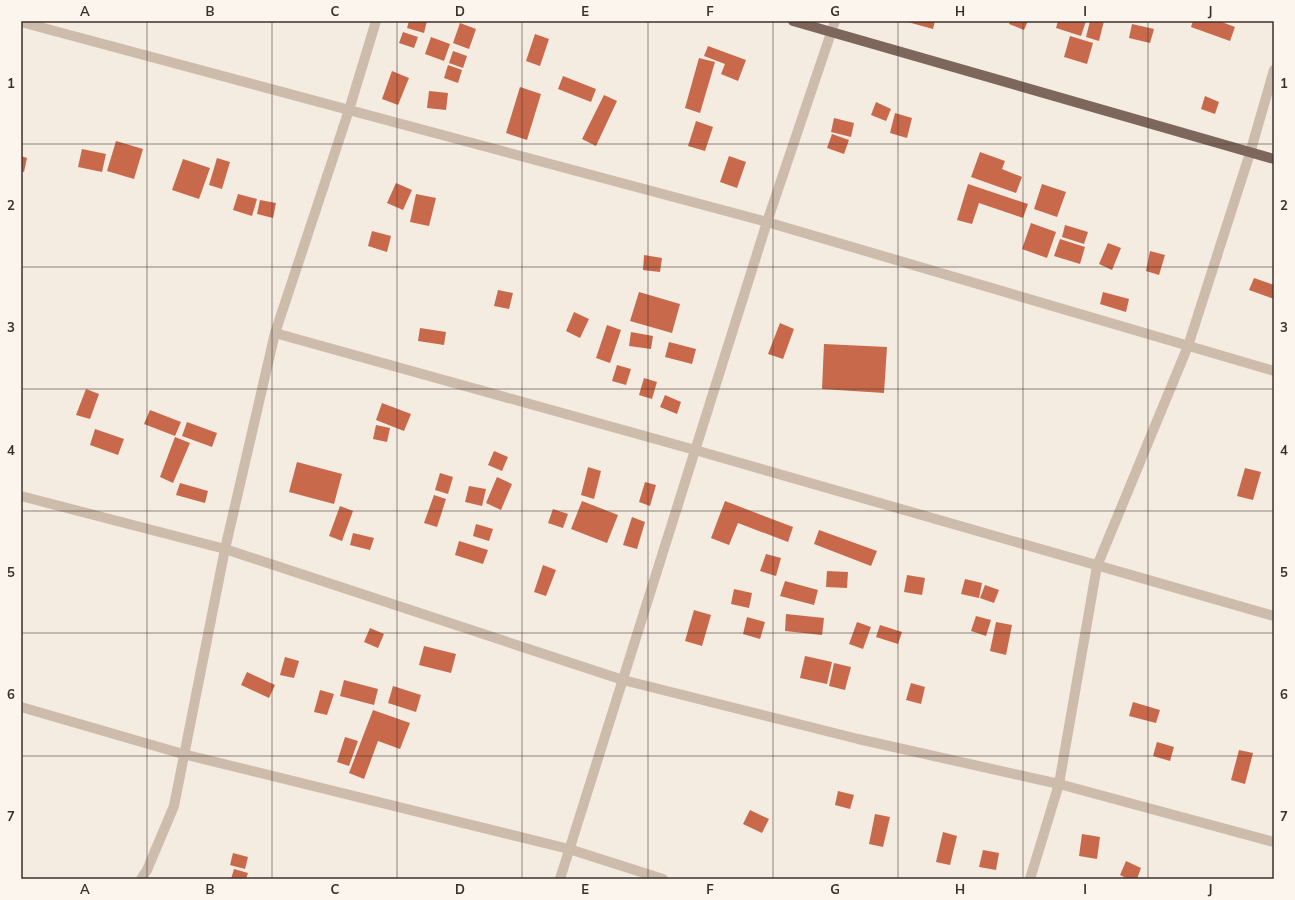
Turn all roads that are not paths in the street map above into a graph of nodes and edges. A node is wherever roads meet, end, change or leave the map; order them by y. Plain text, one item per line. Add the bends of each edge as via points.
1 (376, 21) edge
2 (793, 21) edge
3 (835, 21) edge
4 (21, 22) edge
5 (832, 32) junction
6 (1274, 70) edge
7 (349, 110) junction
8 (1250, 153) junction
9 (1274, 159) edge
10 (767, 222) junction
11 (275, 333) junction
12 (1188, 346) junction
13 (1274, 371) edge
14 (695, 450) junction
15 (21, 496) edge
16 (225, 549) junction
17 (1097, 566) junction
18 (1274, 616) edge
19 (622, 680) junction
20 (21, 707) edge
21 (184, 754) junction
22 (1059, 784) junction
23 (1274, 842) edge
24 (569, 849) junction
25 (141, 879) edge
26 (560, 879) edge
27 (663, 879) edge
28 (1030, 879) edge

1 - 7 street
2 - 5 main road
3 - 5 street
4 - 7 street
5 - 8 main road
5 - 10 street
6 - 8 street
7 - 10 street
7 - 11 street
8 - 9 main road
8 - 12 street
10 - 12 street
10 - 14 street
11 - 14 street
11 - 16 street
12 - 13 street
12 - 17 street
14 - 17 street
14 - 19 street
15 - 16 street
16 - 19 street
16 - 21 street
17 - 18 street
17 - 22 street
19 - 22 street via 858,739
19 - 24 street
20 - 21 street
21 - 24 street
21 - 25 street via 174,806
22 - 23 street
22 - 28 street
24 - 26 street
24 - 27 street

